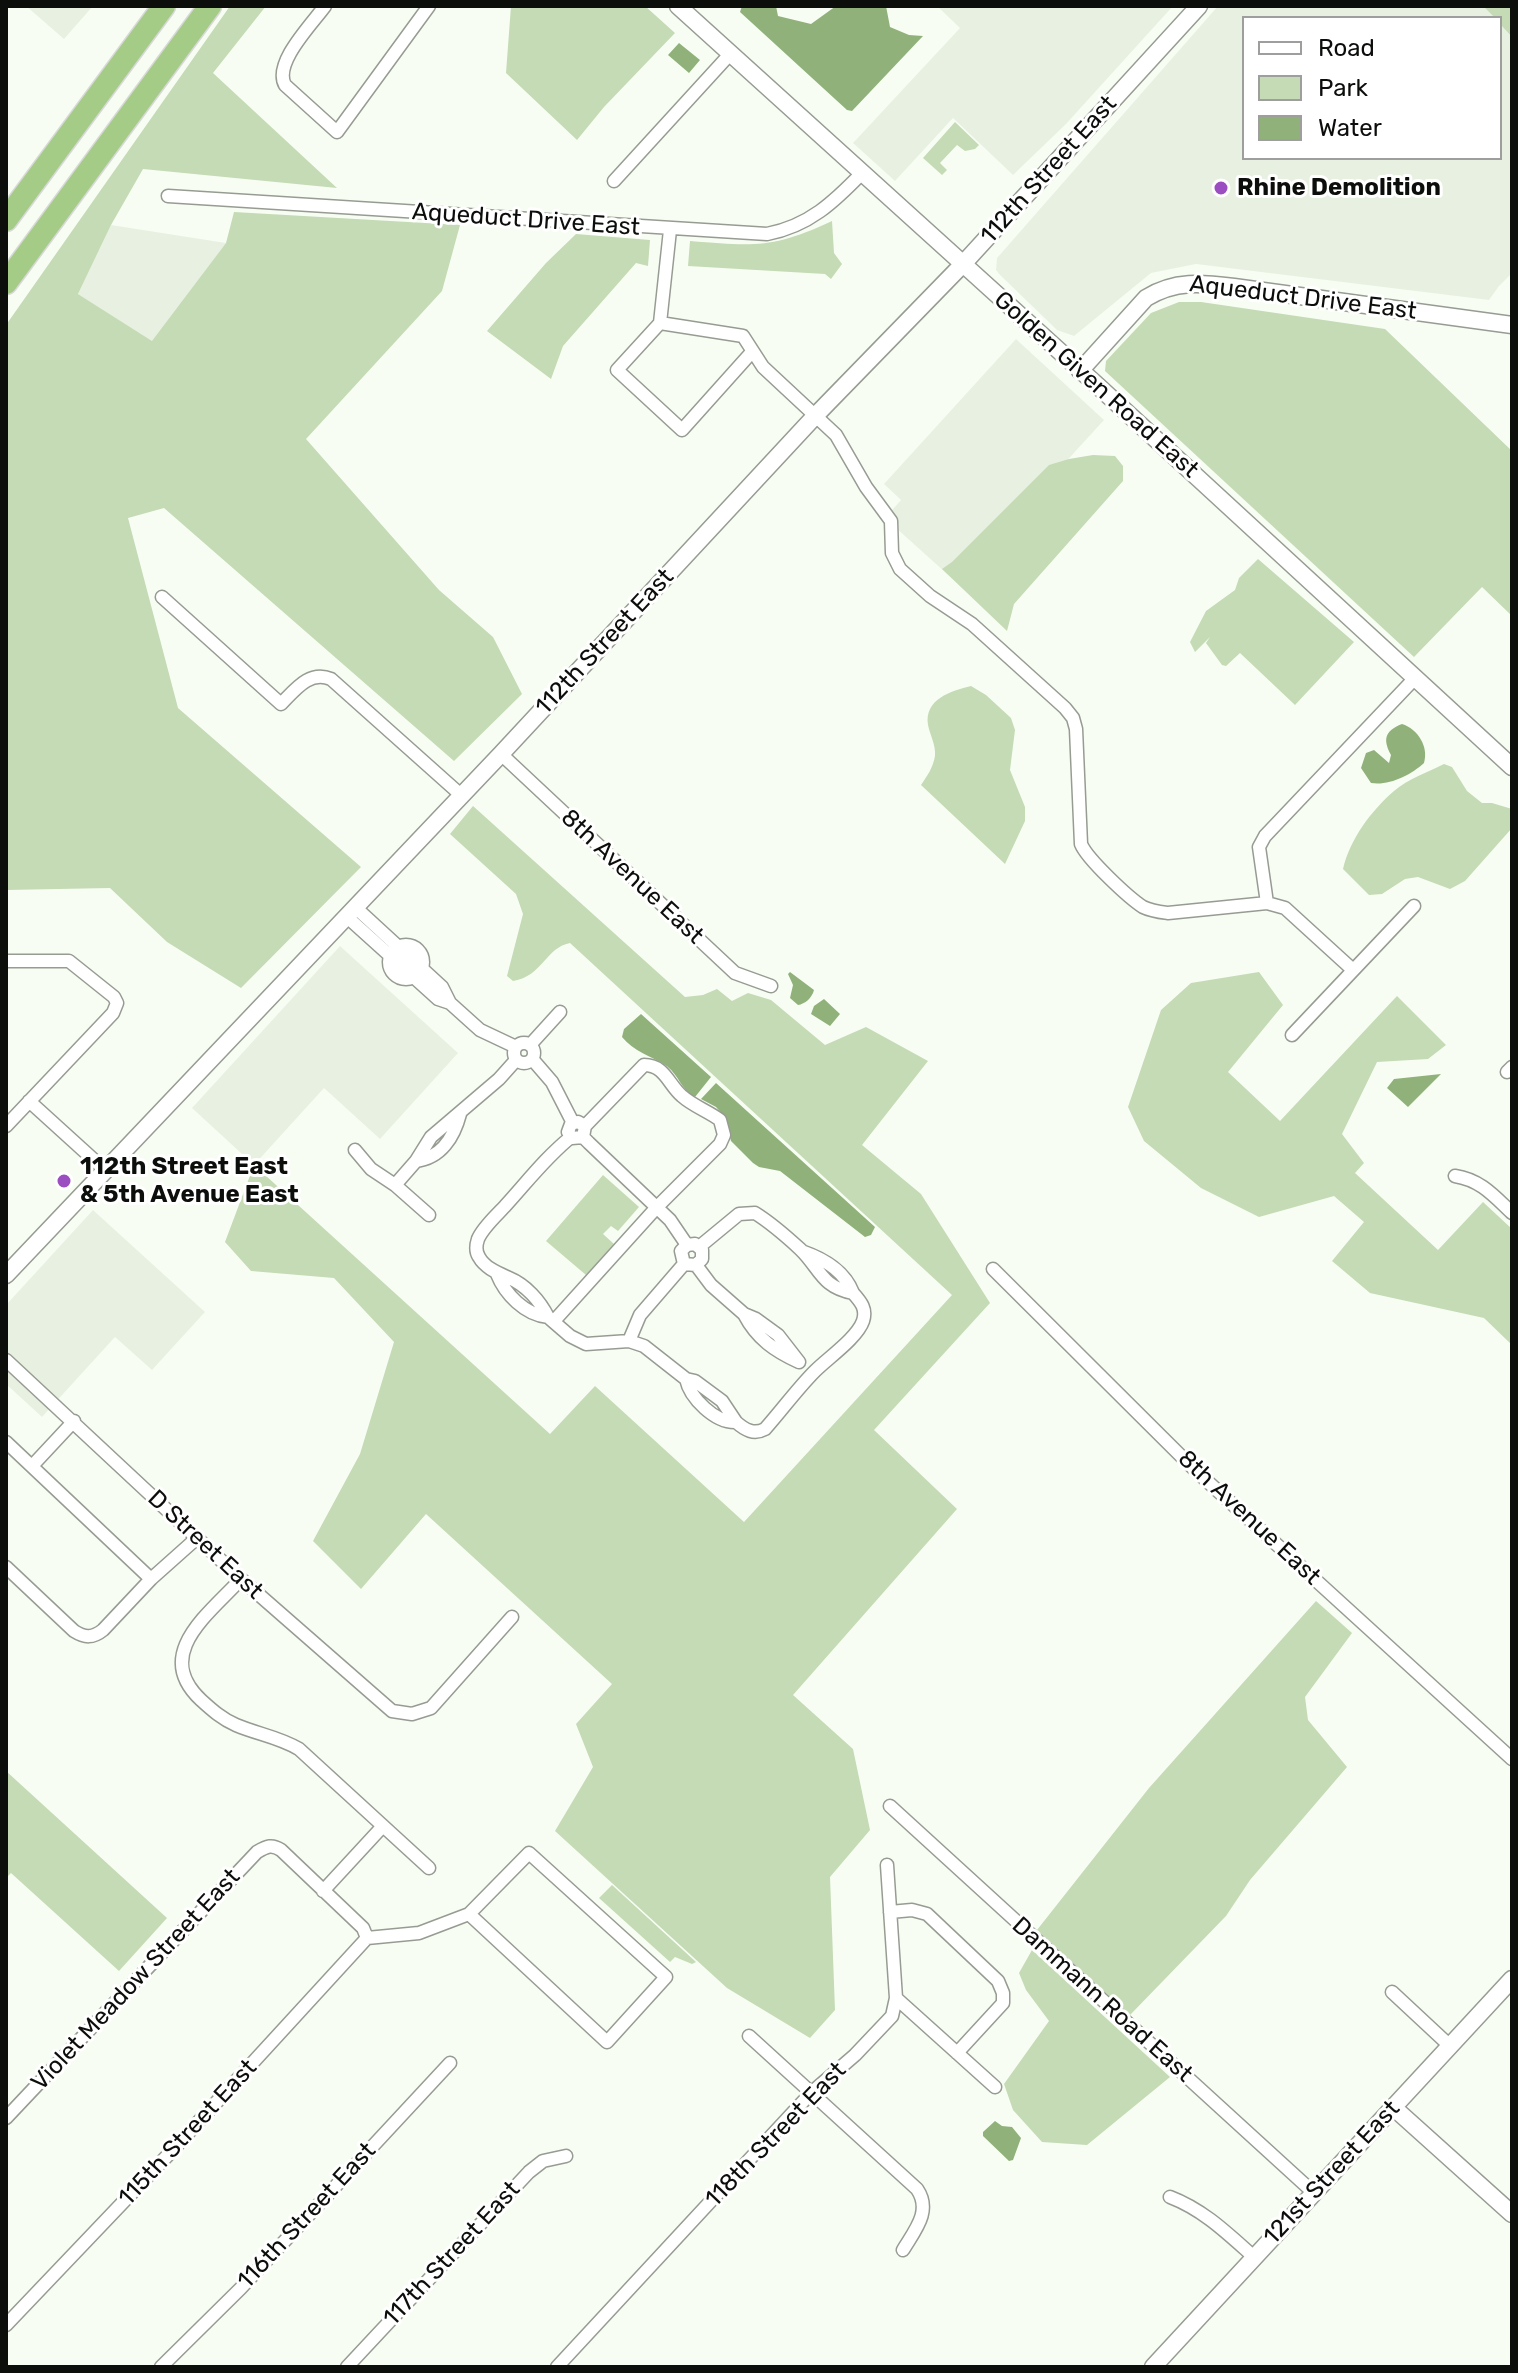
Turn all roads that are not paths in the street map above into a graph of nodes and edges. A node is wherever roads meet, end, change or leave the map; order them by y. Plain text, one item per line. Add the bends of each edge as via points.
1 (164, 6) edge
2 (210, 6) edge
3 (325, 6) edge
4 (429, 6) edge
5 (678, 6) edge
6 (1199, 6) edge
7 (731, 53) junction
8 (863, 172) junction
9 (614, 181) dead end
10 (168, 196) dead end
11 (6, 220) edge
12 (670, 236) junction
13 (963, 264) junction
14 (6, 283) edge
15 (660, 323) junction
16 (1512, 325) edge
17 (751, 353) junction
18 (1080, 371) junction
19 (816, 415) junction
20 (162, 597) dead end
21 (1416, 677) junction
22 (501, 754) junction
23 (1512, 767) edge
24 (461, 795) junction
25 (1267, 903) junction
26 (1414, 906) dead end
27 (351, 911) junction
28 (394, 951) junction
29 (6, 961) edge
30 (1353, 970) junction
31 (418, 973) junction
32 (771, 986) dead end
33 (560, 1012) dead end
34 (1292, 1035) dead end
35 (530, 1045) junction
36 (516, 1053) junction
37 (533, 1060) junction
38 (29, 1101) junction
39 (6, 1126) edge
40 (578, 1131) junction
41 (355, 1150) dead end
42 (105, 1170) junction
43 (1455, 1176) dead end
44 (395, 1185) junction
45 (657, 1207) junction
46 (1512, 1213) edge
47 (429, 1215) dead end
48 (693, 1246) junction
49 (690, 1264) junction
50 (993, 1269) dead end
51 (6, 1275) edge
52 (551, 1319) junction
53 (629, 1341) junction
54 (6, 1360) edge
55 (812, 1373) junction
56 (74, 1421) junction
57 (6, 1442) edge
58 (32, 1466) junction
59 (197, 1538) junction
60 (6, 1567) edge
61 (151, 1579) junction
62 (241, 1579) junction
63 (512, 1617) dead end
64 (1512, 1759) edge
65 (890, 1806) dead end
66 (383, 1826) junction
67 (887, 1865) dead end
68 (429, 1868) dead end
69 (323, 1891) junction
70 (890, 1912) junction
71 (469, 1914) junction
72 (367, 1938) junction
73 (1512, 1979) edge
74 (1392, 1992) dead end
75 (896, 1998) junction
76 (749, 2036) dead end
77 (1450, 2046) junction
78 (957, 2053) junction
79 (450, 2063) dead end
80 (995, 2087) dead end
81 (811, 2093) junction
82 (1393, 2107) junction
83 (6, 2118) edge
84 (566, 2156) dead end
85 (1314, 2193) junction
86 (1170, 2197) dead end
87 (1512, 2214) edge
88 (903, 2250) dead end
89 (1254, 2257) junction
90 (6, 2325) edge
91 (161, 2367) edge
92 (347, 2367) edge
93 (557, 2367) edge
94 (1153, 2367) edge

1 - 11 highway
2 - 14 highway
3 - 4 street via 285,60 281,75 285,85 337,132
5 - 7 street, Golden Given Road East
6 - 13 street, 112th Street East
7 - 8 street, Golden Given Road East
7 - 9 street
8 - 12 street, Aqueduct Drive East via 827,208 789,229
8 - 13 street, Golden Given Road East
10 - 12 street, Aqueduct Drive East
12 - 15 street
13 - 18 street, Golden Given Road East
13 - 19 street, 112th Street East
15 - 17 street via 743,336
15 - 17 street via 617,370 682,430
16 - 18 street, Aqueduct Drive East via 1223,285 1177,284 1146,298
17 - 19 street
18 - 21 street, Golden Given Road East
19 - 22 street, 112th Street East
19 - 25 street via 836,435 891,521 894,562 930,596 972,624 1073,718 1081,844 1089,858 1141,905 1157,912
20 - 24 street via 281,704 305,680 331,679
21 - 23 street, Golden Given Road East
21 - 25 street via 1265,836 1259,847
22 - 24 street, 112th Street East
22 - 32 street, 8th Avenue East via 735,973
24 - 27 street, 112th Street East
25 - 30 street via 1285,908
26 - 30 street
27 - 28 street
27 - 42 street, 112th Street East
28 - 31 street via 389,965 394,974 404,979
28 - 31 street via 408,945 418,949 423,959
29 - 38 street via 69,961 117,1003
30 - 34 street
31 - 36 street via 438,999
33 - 35 street
35 - 36 street via 523,1043
35 - 37 street
36 - 37 street via 526,1064
36 - 44 street via 460,1114 431,1137
37 - 40 street via 552,1082
38 - 39 street
38 - 42 street
40 - 45 street
40 - 45 street via 644,1065 660,1069 680,1095 720,1120 720,1144
40 - 52 street via 527,1179 477,1242 479,1258 513,1299
41 - 44 street
42 - 51 street, 112th Street East
43 - 46 street via 1482,1184
44 - 47 street
45 - 48 street
45 - 52 street
48 - 49 street via 702,1259
48 - 49 street via 681,1251
48 - 55 street via 739,1214 755,1213 840,1273 864,1309 860,1327
49 - 53 street via 636,1322
49 - 55 street via 744,1314 772,1349
50 - 64 street, 8th Avenue East via 1196,1471
52 - 53 street via 586,1344
53 - 55 street via 655,1352 686,1379 703,1406 753,1432 765,1429
54 - 56 street, D Street East
56 - 58 street
56 - 59 street, D Street East
57 - 58 street
58 - 61 street
59 - 61 street
59 - 62 street, D Street East
60 - 61 street via 86,1637 103,1630
62 - 63 street, D Street East via 392,1711 412,1714 431,1708
62 - 66 street via 185,1641 181,1667 188,1685 224,1720 299,1749
65 - 85 street, Dammann Road East
66 - 68 street
66 - 69 street
67 - 70 street
69 - 72 street
69 - 83 street, Violet Meadow Street East via 281,1850 269,1845 257,1852
70 - 75 street
70 - 78 street via 927,1914 1002,1987 1003,2003
71 - 71 street via 607,2042 666,1977 529,1853
71 - 72 street via 419,1933
72 - 90 street, 115th Street East
73 - 77 street, 121st Street East
74 - 77 street
75 - 78 street
75 - 81 street, 118th Street East via 892,2016
76 - 81 street
77 - 82 street, 121st Street East
78 - 80 street
79 - 91 street, 116th Street East
81 - 88 street via 922,2196 924,2212
81 - 93 street, 118th Street East
82 - 85 street, 121st Street East
82 - 87 street
84 - 92 street, 117th Street East via 543,2161 529,2172
85 - 89 street, 121st Street East
86 - 89 street via 1213,2221
89 - 94 street, 121st Street East

